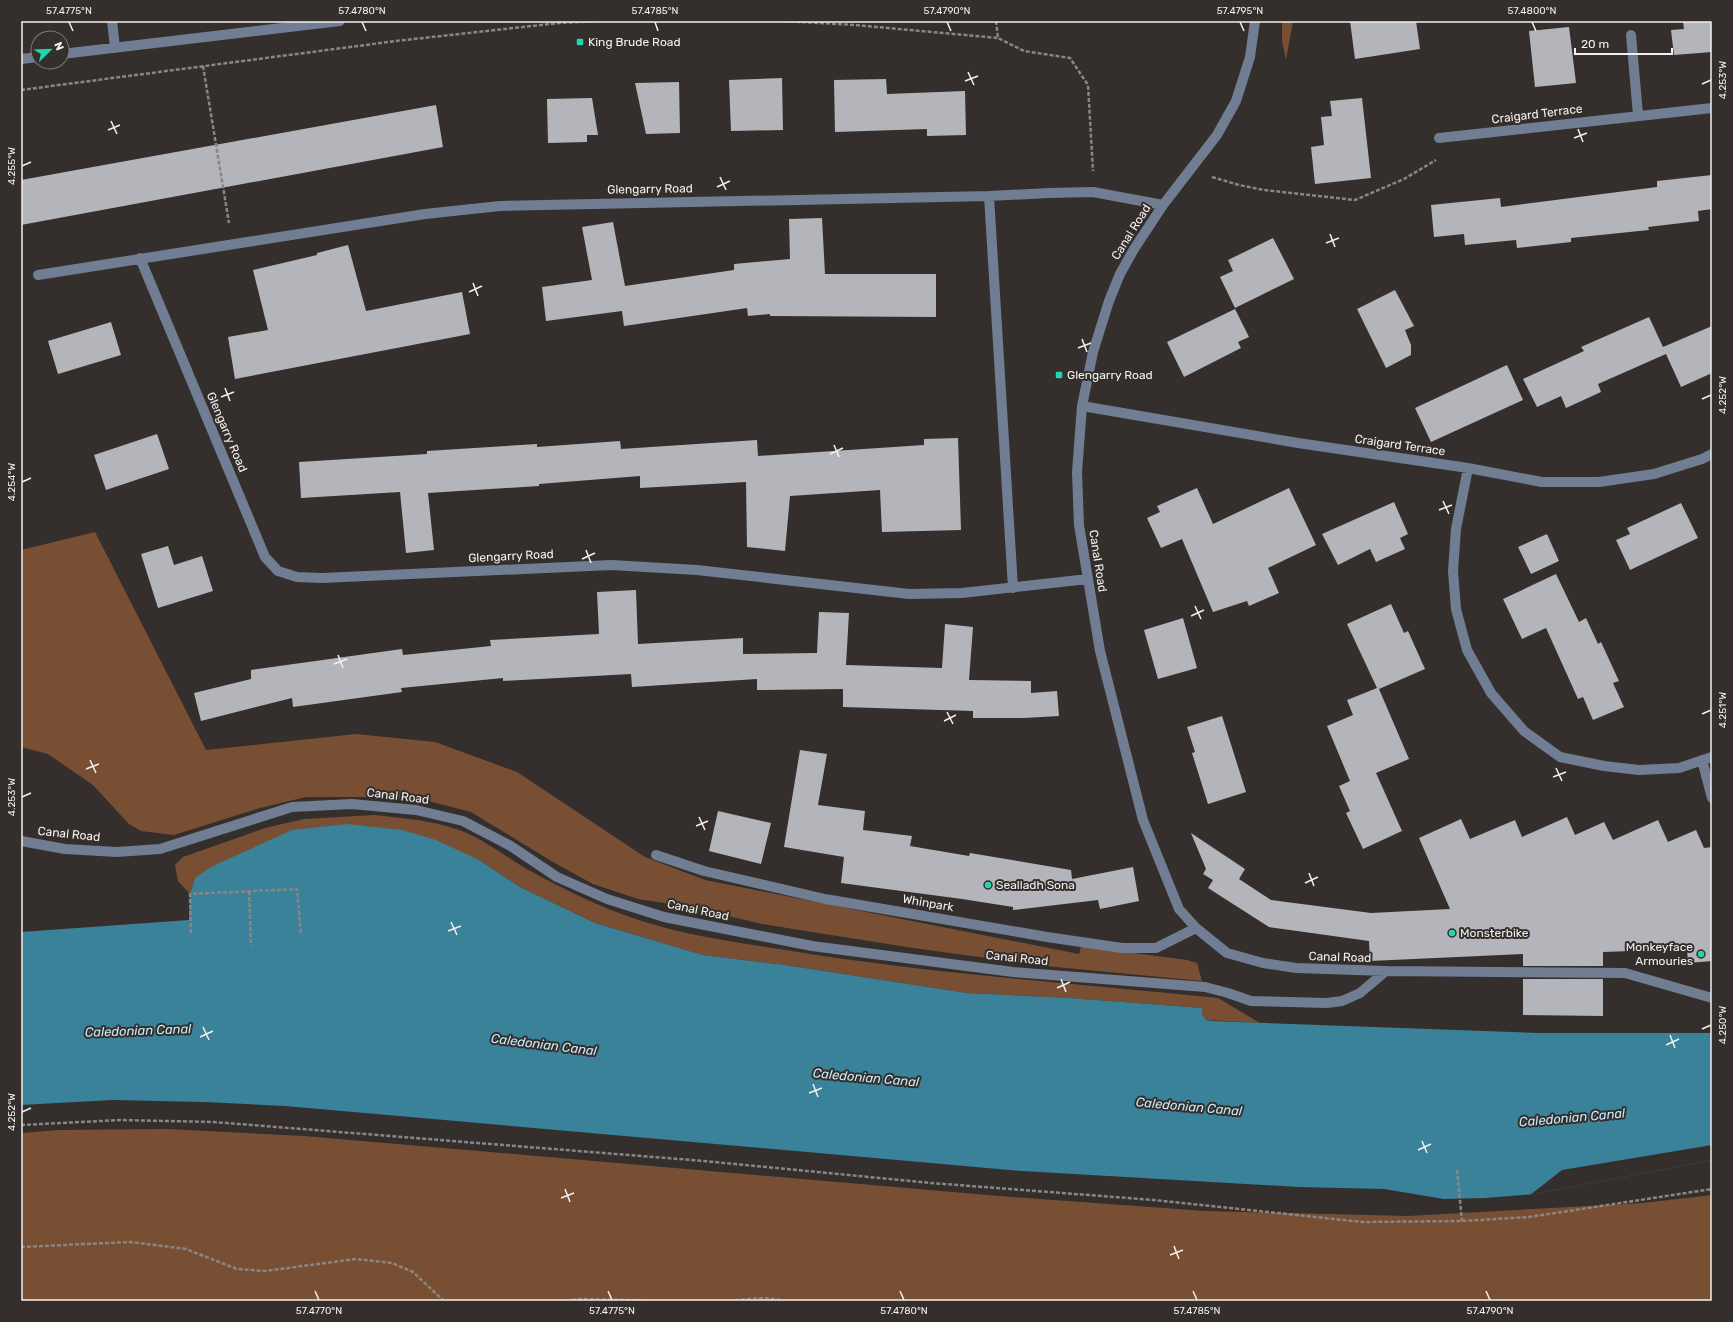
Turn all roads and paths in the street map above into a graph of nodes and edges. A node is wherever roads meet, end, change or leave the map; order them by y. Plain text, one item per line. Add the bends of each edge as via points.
1 (112, 21) edge
2 (340, 21) edge
3 (599, 21) edge
4 (784, 21) edge
5 (996, 21) edge
6 (1255, 21) edge
7 (1631, 35) dead end
8 (998, 38) junction
9 (115, 48) junction
10 (70, 53) edge
11 (203, 66) junction
12 (21, 90) edge
13 (1712, 108) edge
14 (1638, 115) junction
15 (1439, 138) joint
16 (1239, 185) dead end
17 (1092, 192) junction
18 (989, 196) junction
19 (1163, 205) junction
20 (232, 244) junction
21 (140, 258) junction
22 (38, 275) dead end
23 (1082, 406) junction
24 (1712, 454) edge
25 (1468, 468) junction
26 (1088, 580) junction
27 (1013, 588) junction
28 (1707, 759) edge
29 (1712, 798) edge
30 (21, 841) edge
31 (656, 855) dead end
32 (249, 891) junction
33 (1196, 928) junction
34 (191, 933) dead end
35 (301, 934) dead end
36 (251, 946) dead end
37 (1386, 971) junction
38 (1712, 998) edge
39 (21, 1125) edge
40 (1457, 1170) dead end
41 (1712, 1189) edge
42 (1462, 1221) junction
43 (21, 1247) edge
44 (444, 1301) edge
45 (566, 1301) edge
46 (687, 1301) edge
47 (723, 1301) edge
48 (789, 1301) edge

1 - 9 street
2 - 9 street
3 - 11 path via 396,41
4 - 8 path
5 - 8 path
6 - 19 street, Canal Road via 1250,57 1236,101 1217,135
7 - 14 street
8 - 17 path via 1024,51 1070,58 1088,85
9 - 10 street
11 - 12 path
11 - 20 path
13 - 14 street, Craigard Terrace
14 - 15 street, Craigard Terrace
15 - 16 path via 1437,160 1404,179 1355,200
17 - 18 street, Glengarry Road
17 - 19 street, Glengarry Road
18 - 20 street, Glengarry Road via 500,206 425,214
18 - 27 street
19 - 23 street, Canal Road via 1134,249 1109,301 1093,352
20 - 21 street, Glengarry Road
21 - 22 street, Glengarry Road
21 - 27 street, Glengarry Road via 265,557 278,571 297,577 322,578 611,565 697,570 909,594 962,593
23 - 25 street, Craigard Terrace via 1298,443
23 - 26 street, Canal Road via 1077,472 1079,525
24 - 25 street, Craigard Terrace via 1654,474 1599,482 1542,482
25 - 28 street via 1456,529 1453,571 1456,609 1467,650 1491,693 1524,731 1560,757 1639,770 1679,768
26 - 27 street, Glengarry Road
26 - 33 street, Canal Road via 1100,651 1143,820 1179,909
28 - 29 street
30 - 37 street, Canal Road via 65,849 117,852 160,849 292,807 352,804 416,810 463,821 509,845 557,876 607,899 664,917 812,946 1013,972 1205,987 1251,1001 1342,1001 1360,993
31 - 33 street, Whinpark via 704,871 825,899 1122,948 1156,948
32 - 34 path via 190,894
32 - 35 path via 297,889
32 - 36 path
33 - 37 street, Canal Road via 1228,953 1263,963 1296,968
37 - 38 street, Canal Road via 1625,973
39 - 42 path via 121,1120 214,1122 696,1160 931,1184 1154,1200 1363,1222
40 - 42 path
41 - 42 path via 1529,1217
43 - 44 path via 130,1242 186,1249 237,1268 265,1271 356,1259 392,1263 413,1272
45 - 46 path
47 - 48 path via 764,1298

